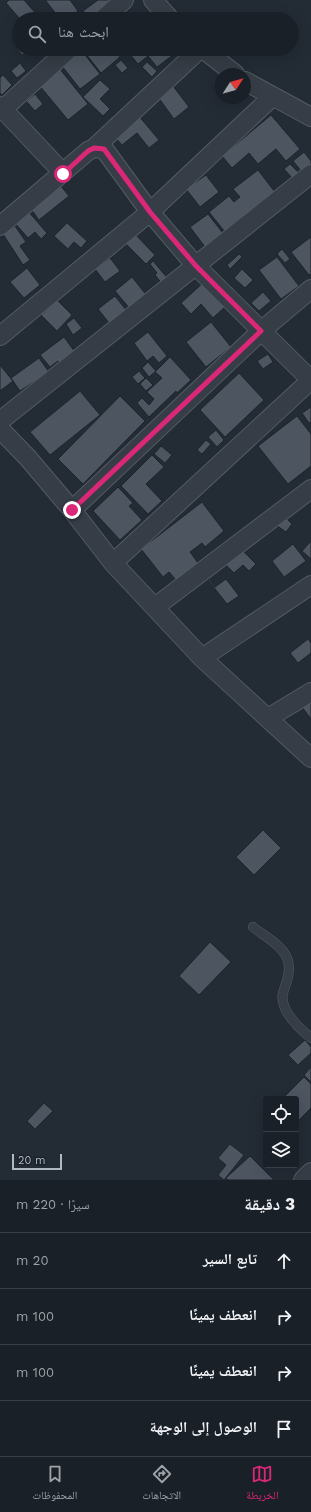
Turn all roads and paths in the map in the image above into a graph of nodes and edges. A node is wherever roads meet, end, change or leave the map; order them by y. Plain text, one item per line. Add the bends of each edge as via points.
1 (124, 0) edge
2 (152, 0) edge
3 (111, 12) edge
4 (163, 12) edge
5 (62, 56) edge
6 (193, 56) edge
7 (211, 56) edge
8 (227, 68) edge
9 (251, 85) edge
10 (272, 97) junction
11 (3, 112) edge
12 (311, 117) edge
13 (94, 148) junction
14 (63, 174) junction
15 (311, 174) edge
16 (150, 212) junction
17 (0, 226) edge
18 (196, 266) junction
19 (311, 289) edge
20 (261, 331) junction
21 (0, 336) edge
22 (311, 380) edge
23 (0, 421) edge
24 (0, 429) edge
25 (311, 489) edge
26 (72, 510) junction
27 (114, 563) junction
28 (311, 585) edge
29 (155, 607) junction
30 (202, 658) junction
31 (311, 692) edge
32 (268, 718) junction
33 (311, 758) edge
34 (253, 927) dead end
35 (311, 1038) edge
36 (311, 1172) edge
37 (303, 1180) edge

1 - 3 street
2 - 4 street
5 - 11 street
6 - 13 street
7 - 8 street
9 - 10 street
10 - 12 street
10 - 16 street
11 - 14 street
13 - 14 street
13 - 16 street via 104,149
14 - 17 street
15 - 18 street
16 - 18 street
16 - 21 street
18 - 20 street
18 - 23 street
19 - 20 street
20 - 22 street
20 - 26 street
22 - 27 street
24 - 26 street
25 - 29 street
26 - 27 street
27 - 29 street
28 - 30 street
29 - 30 street
30 - 32 street
31 - 32 street
32 - 33 street
34 - 35 lane via 282,950 288,961 288,978 282,996 285,1010 299,1029
36 - 37 street

